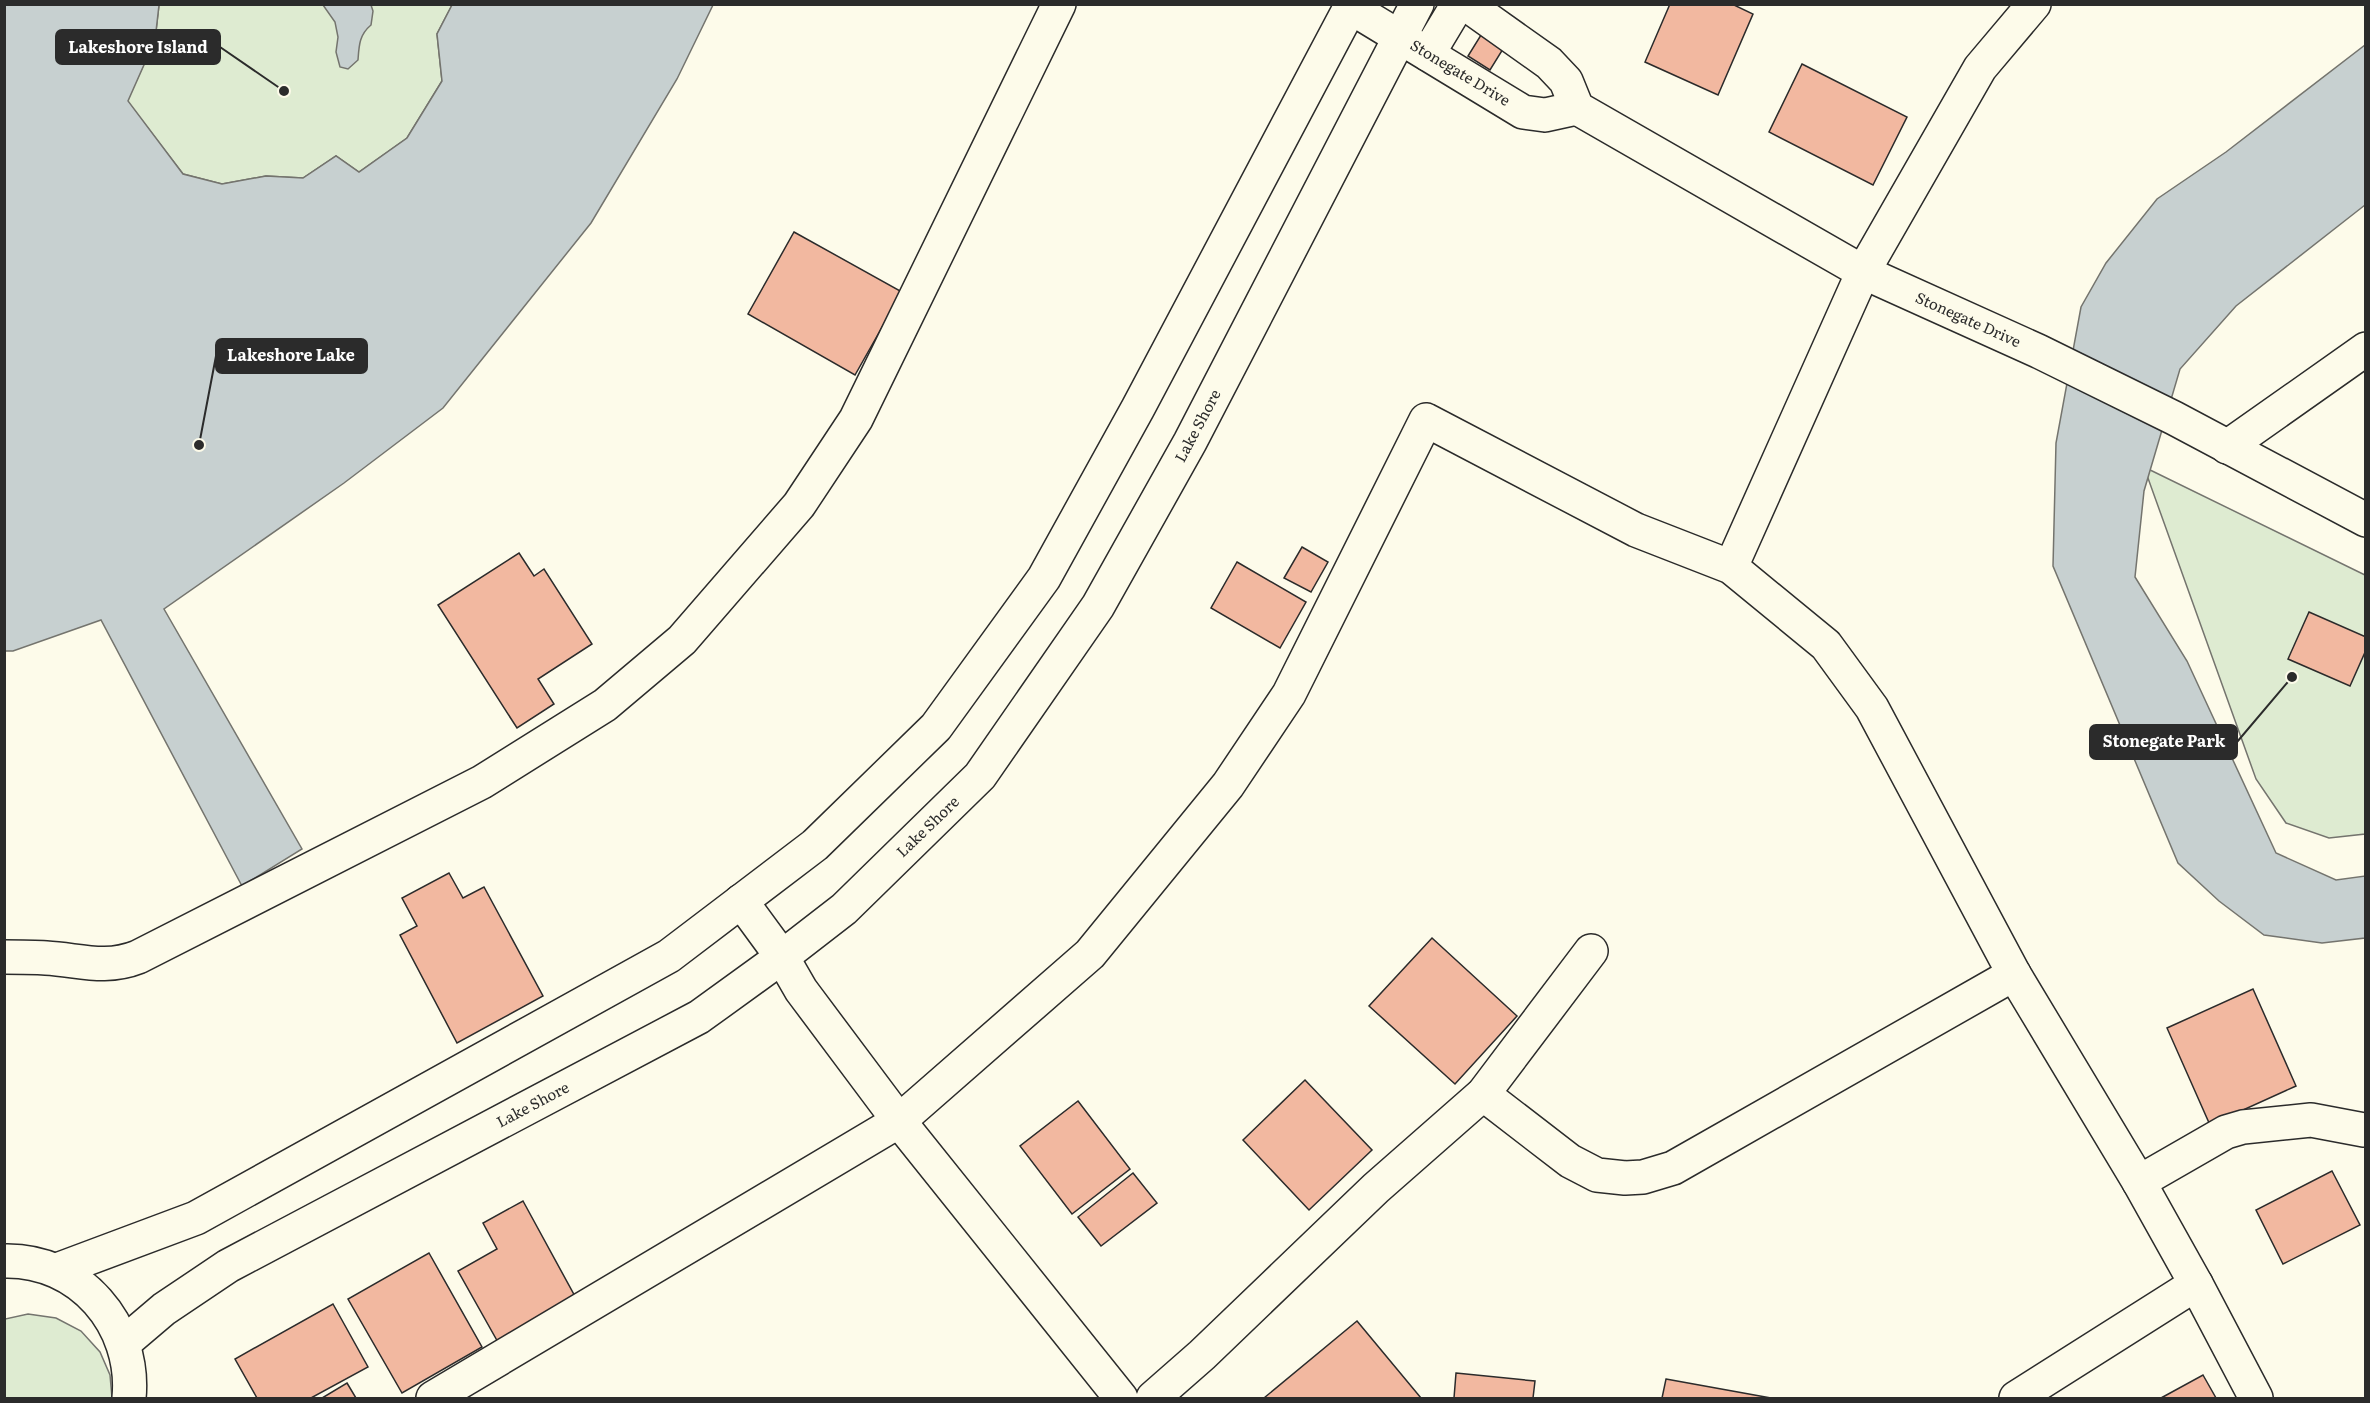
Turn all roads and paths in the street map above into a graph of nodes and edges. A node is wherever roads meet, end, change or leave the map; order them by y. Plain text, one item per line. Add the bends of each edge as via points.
1 (1059, 4) edge
2 (1417, 4) edge
3 (1458, 4) edge
4 (1466, 4) edge
5 (2034, 4) edge
6 (1351, 6) edge
7 (1399, 37) junction
8 (1428, 54) junction
9 (1577, 108) junction
10 (1863, 272) junction
11 (2366, 349) edge
12 (2227, 447) junction
13 (2366, 520) edge
14 (1731, 567) junction
15 (741, 901) junction
16 (1591, 951) dead end
17 (4, 957) edge
18 (782, 957) junction
19 (2014, 974) junction
20 (1483, 1094) junction
21 (899, 1121) junction
22 (2364, 1130) edge
23 (2139, 1182) junction
24 (4, 1261) edge
25 (57, 1270) junction
26 (2196, 1284) junction
27 (124, 1343) junction
28 (129, 1398) edge
29 (433, 1398) edge
30 (1120, 1398) edge
31 (1153, 1398) edge
32 (2016, 1398) edge
33 (2256, 1398) edge

1 - 17 street via 856,419 799,505 682,640 605,705 482,782 138,957 103,965
2 - 7 street, Lake Shore
3 - 8 street
4 - 9 street via 1550,63 1566,81
5 - 10 street via 1980,68
6 - 7 street, Stonegate Drive
6 - 15 street via 1044,578 936,727 815,845
7 - 8 street, Stonegate Drive
7 - 18 street, Lake Shore via 1190,442 1098,606 980,776 844,909
8 - 9 street, Stonegate Drive via 1523,112 1545,115
9 - 10 street, Stonegate Drive
10 - 12 street, Stonegate Drive via 2038,351
10 - 14 street
11 - 12 street
12 - 13 street, Stonegate Drive
14 - 19 street via 1826,645 1872,708
14 - 21 street via 1636,530 1426,420 1289,694 1228,785 1090,954
15 - 18 street
15 - 25 street via 669,956 196,1218
16 - 20 street
18 - 21 street via 801,990
18 - 27 street, Lake Shore via 699,1017 228,1266 164,1309
19 - 20 street via 1673,1168 1643,1177 1598,1175 1570,1161
19 - 23 street
20 - 31 street via 1376,1188
21 - 29 street
21 - 30 street
22 - 23 street via 2311,1120 2243,1127 2226,1132
23 - 26 street
24 - 25 street via 21,1260
25 - 27 street via 84,1287 106,1310
26 - 32 street
26 - 33 street
27 - 28 street via 131,1379

